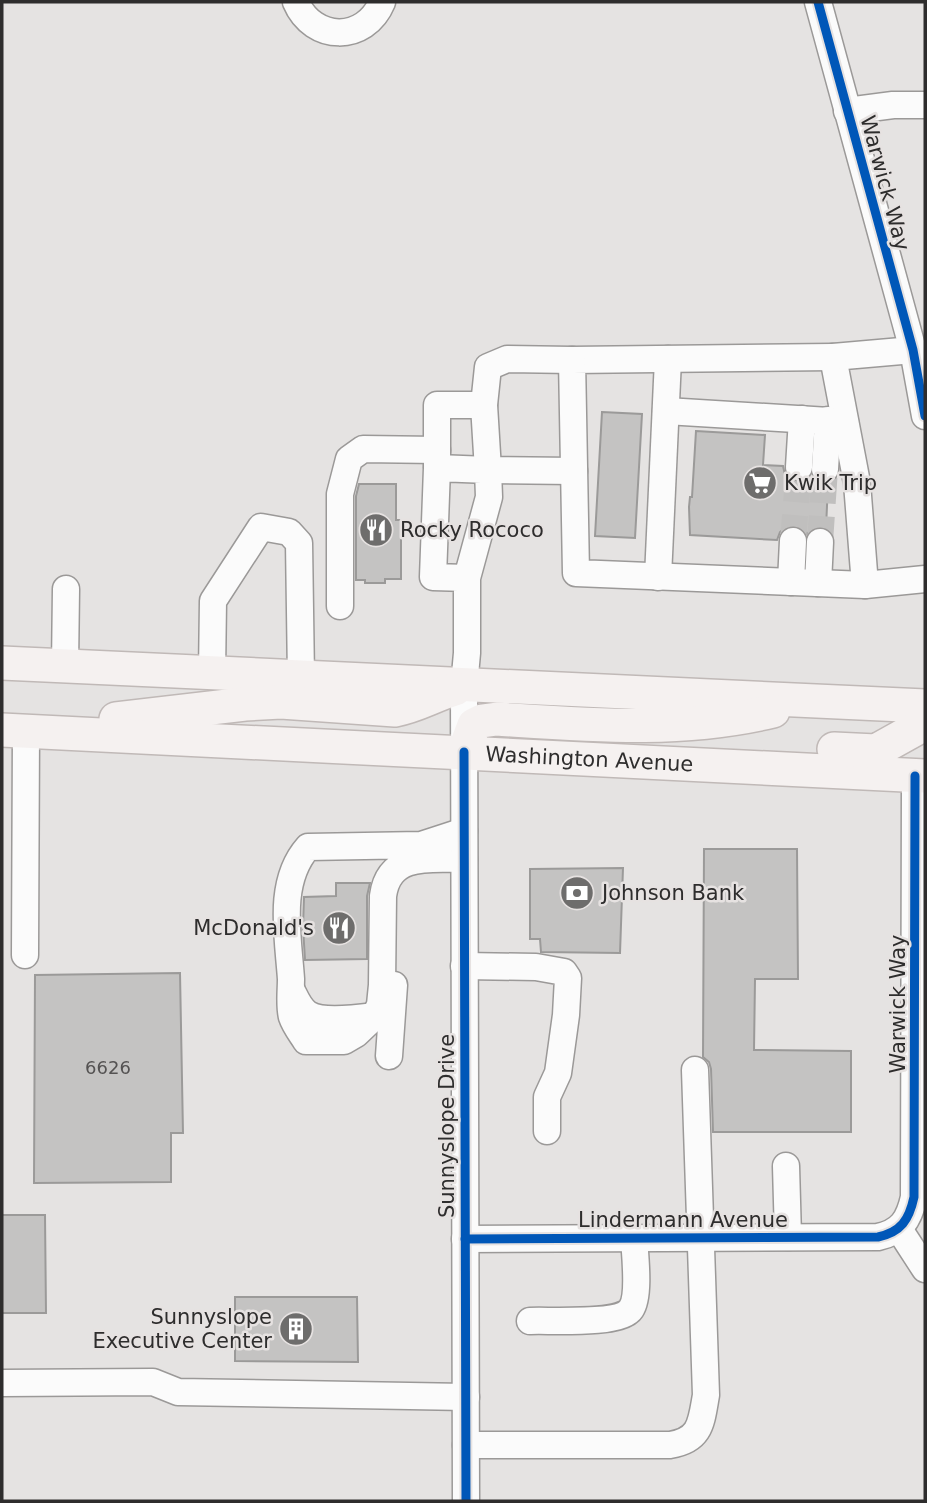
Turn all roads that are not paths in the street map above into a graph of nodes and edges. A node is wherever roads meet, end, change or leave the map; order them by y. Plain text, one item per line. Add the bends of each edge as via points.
1 (296, 2) edge
2 (382, 2) edge
3 (818, 2) edge
4 (925, 105) edge
5 (847, 111) junction
6 (913, 350) junction
7 (833, 357) junction
8 (668, 359) junction
9 (572, 360) junction
10 (484, 405) junction
11 (666, 411) junction
12 (925, 416) edge
13 (802, 419) junction
14 (837, 421) junction
15 (436, 459) junction
16 (799, 467) tunnel mouth
17 (825, 469) tunnel mouth
18 (488, 470) junction
19 (575, 471) junction
20 (793, 541) tunnel mouth
21 (820, 542) tunnel mouth
22 (658, 576) junction
23 (467, 578) junction
24 (925, 579) edge
25 (791, 582) junction
26 (818, 583) junction
27 (864, 585) junction
28 (66, 589) dead end
29 (341, 606) dead end
30 (2, 663) edge
31 (65, 666) junction
32 (212, 673) junction
33 (301, 678) junction
34 (464, 686) junction
35 (815, 702) junction
36 (925, 706) edge
37 (925, 717) edge
38 (14, 730) edge
39 (464, 752) junction
40 (662, 762) junction
41 (922, 772) edge
42 (464, 831) junction
43 (464, 859) junction
44 (394, 872) junction
45 (920, 925) edge
46 (25, 954) dead end
47 (464, 966) junction
48 (389, 1056) dead end
49 (695, 1070) dead end
50 (547, 1131) dead end
51 (786, 1166) dead end
52 (910, 1224) edge
53 (788, 1237) junction
54 (634, 1238) junction
55 (701, 1238) junction
56 (465, 1239) junction
57 (925, 1269) edge
58 (530, 1321) dead end
59 (2, 1383) edge
60 (466, 1396) junction
61 (466, 1445) junction
62 (466, 1501) edge

1 - 2 street via 311,24 341,33 369,21
3 - 5 street, Warwick Way
4 - 5 street
5 - 6 street, Warwick Way
6 - 7 street
6 - 12 street, Warwick Way
7 - 8 street
7 - 14 street
8 - 9 street
8 - 11 street
9 - 10 street, Sunnyslope Drive via 507,359 488,367
9 - 19 street
10 - 15 street via 437,405
10 - 18 street, Sunnyslope Drive
11 - 13 street
11 - 22 street
13 - 14 street
13 - 16 street
14 - 17 street
14 - 27 street via 856,483
15 - 18 street
15 - 23 street via 433,577
15 - 29 street via 363,449 349,459 340,494
18 - 19 street
18 - 23 street, Sunnyslope Drive via 489,497
19 - 22 street via 576,573
20 - 25 street
21 - 26 street
22 - 25 street
23 - 34 street, Sunnyslope Drive
24 - 27 street
25 - 26 street
26 - 27 street
28 - 31 street
30 - 31 main road
31 - 32 main road
32 - 33 main road
32 - 33 street via 213,601 261,527 289,532 299,543
33 - 34 main road
34 - 35 main road
34 - 38 main road via 395,710 315,703 257,704
34 - 39 street, Sunnyslope Drive
35 - 36 main road
35 - 39 main road via 737,720 661,726 490,720 474,725
37 - 40 main road via 919,727 876,751 708,743 687,746
38 - 39 main road, Washington Avenue
38 - 46 street
39 - 40 main road, Washington Avenue
39 - 42 street, Sunnyslope Drive
40 - 41 main road, Washington Avenue
41 - 45 street, Warwick Way
42 - 43 street, Sunnyslope Drive
42 - 44 street via 421,845 309,847 300,856 287,897 291,1015 306,1041 344,1041 375,1016 382,985 383,896
43 - 44 street via 421,858
43 - 47 street, Sunnyslope Drive
44 - 48 street
45 - 52 street, Warwick Way
47 - 50 street via 536,967 564,972 568,978 558,1073 547,1097
47 - 56 street, Sunnyslope Drive
49 - 55 street
51 - 53 street
52 - 53 street, Lindermann Avenue via 878,1237
52 - 57 street
53 - 55 street, Lindermann Avenue
54 - 55 street, Lindermann Avenue
54 - 56 street, Lindermann Avenue
54 - 58 street via 635,1296 626,1315
55 - 61 street via 706,1395 701,1427 686,1442
56 - 60 street, Sunnyslope Drive
59 - 60 street via 153,1382 178,1392
60 - 61 street, Sunnyslope Drive
61 - 62 street, Sunnyslope Drive

